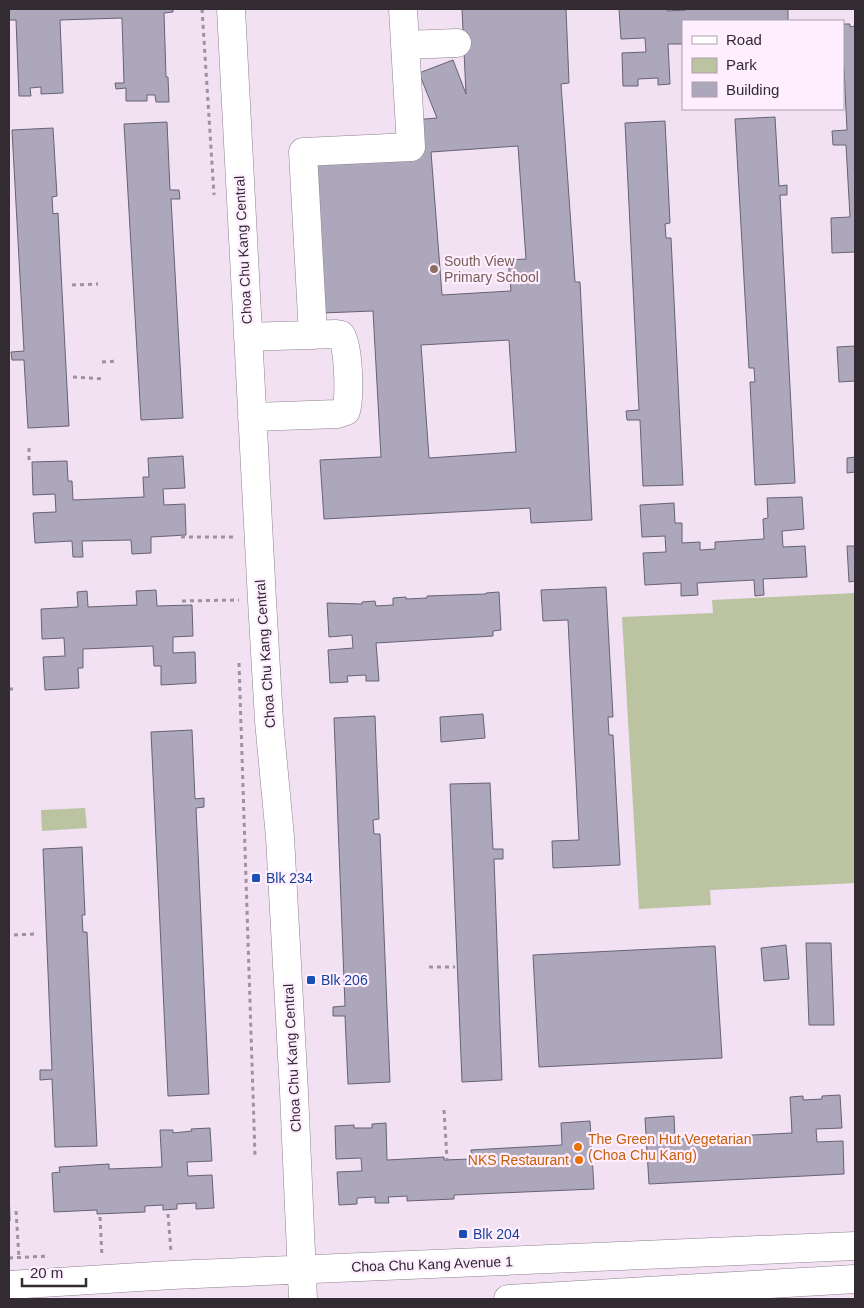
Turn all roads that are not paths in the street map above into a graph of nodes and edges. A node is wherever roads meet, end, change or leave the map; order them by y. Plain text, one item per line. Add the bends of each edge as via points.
1 (231, 9) edge
2 (403, 9) edge
3 (457, 43) dead end
4 (405, 45) junction
5 (313, 335) junction
6 (248, 337) junction
7 (252, 417) junction
8 (855, 1246) edge
9 (549, 1259) junction
10 (301, 1270) junction
11 (855, 1279) edge
12 (9, 1285) edge
13 (551, 1298) edge
14 (303, 1299) edge
15 (508, 1299) edge

1 - 6 street, Choa Chu Kang Central
2 - 4 street
3 - 4 street
4 - 5 street via 411,147 303,152
5 - 6 street
5 - 7 street via 336,334 345,342 349,402 346,410 338,414
6 - 7 street, Choa Chu Kang Central
7 - 10 street, Choa Chu Kang Central via 269,721 281,846
8 - 9 street, Choa Chu Kang Avenue 1
9 - 10 street, Choa Chu Kang Avenue 1
9 - 13 street
10 - 12 street, Choa Chu Kang Avenue 1
10 - 14 street, Choa Chu Kang Central
11 - 13 street
13 - 15 street

